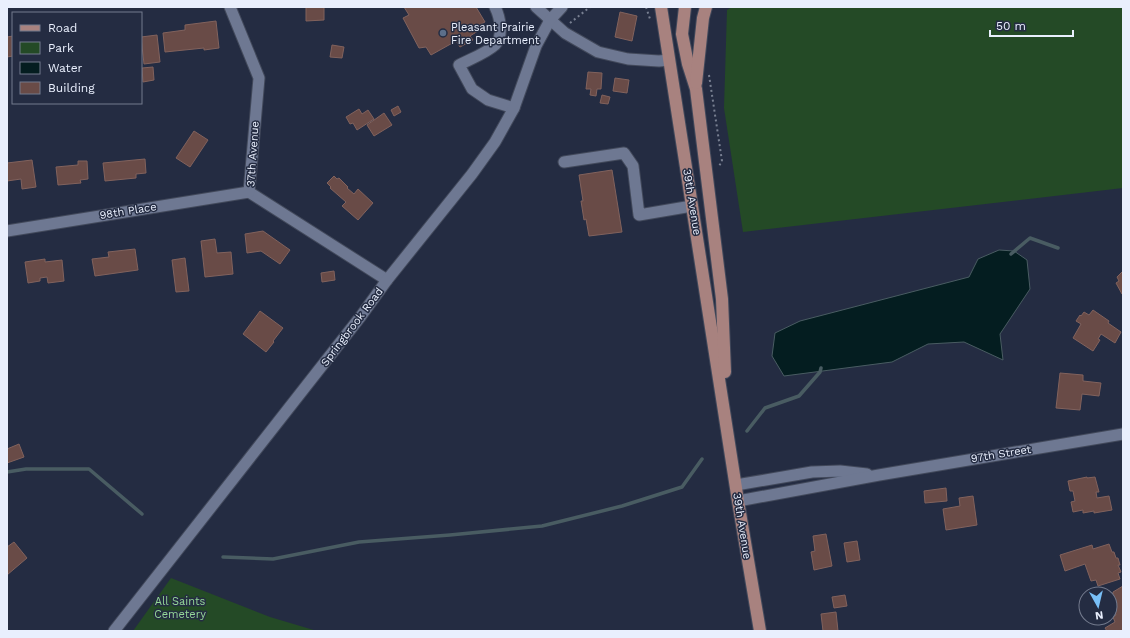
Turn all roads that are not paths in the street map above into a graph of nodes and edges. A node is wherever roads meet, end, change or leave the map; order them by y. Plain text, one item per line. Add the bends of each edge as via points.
1 (230, 7) edge
2 (495, 7) edge
3 (536, 7) edge
4 (562, 7) edge
5 (661, 7) edge
6 (685, 7) edge
7 (706, 7) edge
8 (550, 20) junction
9 (669, 60) junction
10 (696, 89) junction
11 (514, 108) junction
12 (564, 162) dead end
13 (249, 192) junction
14 (692, 206) junction
15 (7, 230) edge
16 (387, 280) junction
17 (722, 397) junction
18 (1123, 434) edge
19 (879, 475) junction
20 (736, 485) junction
21 (738, 501) junction
22 (114, 631) edge
23 (760, 631) edge

1 - 13 street, 37th Avenue via 259,78
2 - 11 street via 501,30 496,44 458,65 472,89 488,100
3 - 8 street
4 - 8 street, Springbrook Road
5 - 9 main road, 39th Avenue
6 - 10 main road, 39th Avenue via 682,34
7 - 10 main road
8 - 9 street via 565,33 598,52 628,59
8 - 11 street, Springbrook Road via 536,46
9 - 14 main road, 39th Avenue
10 - 17 main road, 39th Avenue via 722,299 725,375
11 - 16 street, Springbrook Road via 477,167
12 - 14 street via 624,153 633,166 639,215
13 - 15 street, 98th Place
13 - 16 street, 37th Avenue
14 - 17 main road, 39th Avenue
16 - 22 street, Springbrook Road
17 - 20 main road, 39th Avenue
18 - 19 street, 97th Street
19 - 20 street, 97th Street via 840,471 812,472
19 - 21 street, 97th Street
20 - 21 main road, 39th Avenue
21 - 23 main road, 39th Avenue

